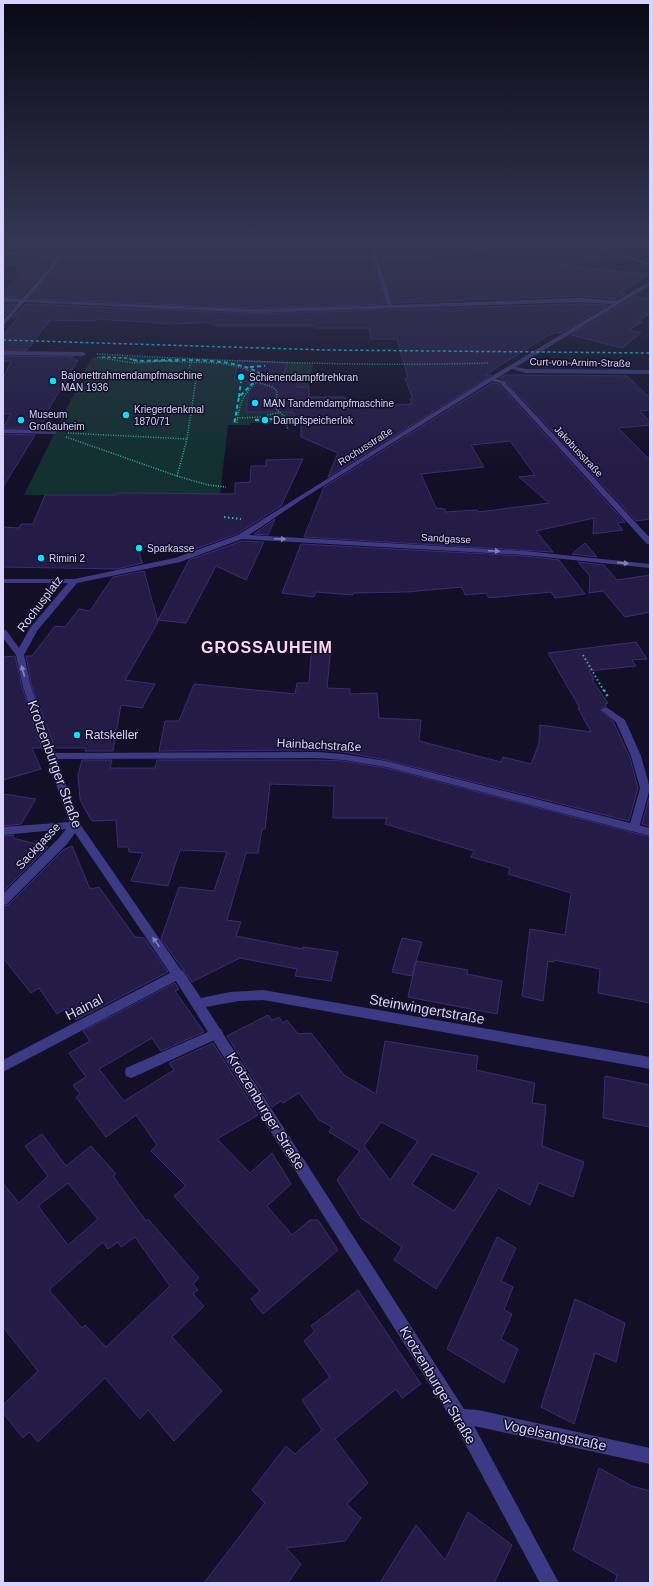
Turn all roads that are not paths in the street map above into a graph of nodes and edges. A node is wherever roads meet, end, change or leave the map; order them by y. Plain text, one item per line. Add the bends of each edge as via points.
1 (593, 318) edge
2 (3, 353) edge
3 (83, 354) road end
4 (511, 367) junction
5 (647, 372) edge
6 (650, 377) edge
7 (491, 379) junction
8 (3, 431) edge
9 (54, 432) road end
10 (241, 537) junction
11 (650, 542) edge
12 (650, 566) edge
13 (3, 581) edge
14 (74, 581) junction
15 (3, 632) edge
16 (20, 655) junction
17 (606, 710) road end
18 (50, 756) junction
19 (75, 825) junction
20 (634, 828) junction
21 (3, 831) edge
22 (650, 832) edge
23 (3, 901) edge
24 (179, 974) junction
25 (198, 1004) junction
26 (217, 1033) junction
27 (650, 1063) edge
28 (3, 1066) edge
29 (131, 1072) dead end
30 (460, 1417) junction
31 (650, 1456) edge
32 (550, 1583) edge

1 - 4 street, Rochusstraße
2 - 3 street
4 - 5 street, Curt-von-Arnim-Straße via 526,371
4 - 7 street, Rochusstraße
5 - 6 street
7 - 10 street, Rochusstraße
7 - 11 street, Jakobusstraße via 502,382
8 - 9 street
10 -> 12 street, Sandgasse via 525,553
10 - 14 street, Rochusstraße via 177,560
13 - 14 street, Rochusplatz
14 - 16 street, Rochusplatz via 32,630
15 - 16 street, Rochusplatz
18 -> 16 street, Krotzenburger Straße via 27,687
17 - 20 street via 620,720 636,756 645,788
18 - 19 street, Krotzenburger Straße
18 - 20 street, Hainbachstraße via 317,755 349,758 386,764
19 - 21 street
19 - 23 street, Sackgasse via 62,842
24 -> 19 street, Krotzenburger Straße
20 - 22 street, Hainbachstraße
24 - 25 street, Krotzenburger Straße
24 - 28 street, Hainal
25 - 26 street, Krotzenburger Straße
25 - 27 street, Steinwingertstraße via 226,997 263,996
26 - 29 street
26 - 30 street, Krotzenburger Straße
30 - 31 street, Vogelsangstraße via 478,1418
30 - 32 street, Krotzenburger Straße

